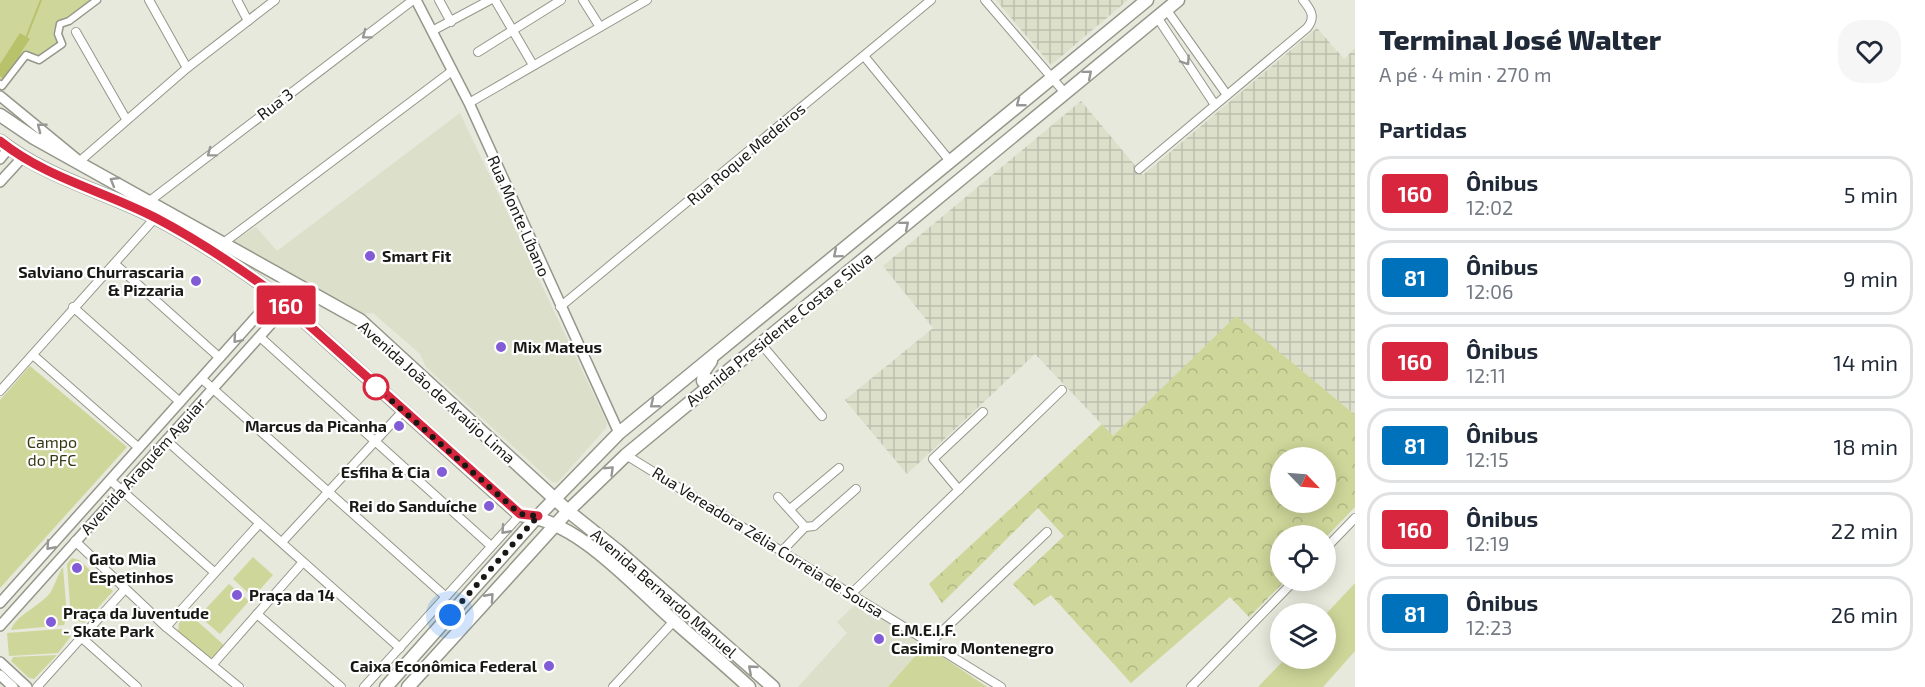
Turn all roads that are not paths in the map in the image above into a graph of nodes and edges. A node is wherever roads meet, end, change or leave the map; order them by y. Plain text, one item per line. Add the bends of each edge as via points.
1 (97, 0) edge
2 (150, 0) edge
3 (237, 0) edge
4 (275, 0) edge
5 (414, 0) edge
6 (439, 0) edge
7 (490, 0) edge
8 (495, 0) edge
9 (561, 0) edge
10 (583, 0) edge
11 (647, 0) edge
12 (931, 0) edge
13 (985, 0) edge
14 (1147, 0) edge
15 (1178, 0) edge
16 (1303, 0) edge
17 (86, 4) edge
18 (1162, 13) junction
19 (248, 21) junction
20 (451, 22) junction
21 (600, 27) junction
22 (515, 30) junction
23 (76, 32) dead end
24 (432, 32) junction
25 (478, 52) dead end
26 (864, 56) junction
27 (533, 65) junction
28 (187, 68) junction
29 (452, 71) junction
30 (1053, 78) junction
31 (0, 84) edge
32 (1065, 93) junction
33 (1227, 95) junction
34 (0, 96) edge
35 (469, 103) junction
36 (1215, 105) junction
37 (0, 115) edge
38 (126, 119) junction
39 (5, 145) edge
40 (22, 158) junction
41 (0, 159) edge
42 (80, 161) junction
43 (950, 161) junction
44 (1139, 169) dead end
45 (0, 182) edge
46 (149, 210) junction
47 (870, 227) junction
48 (884, 243) junction
49 (222, 244) junction
50 (115, 264) junction
51 (272, 292) junction
52 (287, 306) junction
53 (73, 307) junction
54 (560, 307) junction
55 (260, 337) junction
56 (762, 345) junction
57 (33, 355) junction
58 (715, 355) junction
59 (220, 358) junction
60 (202, 379) junction
61 (718, 380) junction
62 (678, 385) junction
63 (213, 389) junction
64 (1062, 390) dead end
65 (0, 391) edge
66 (180, 402) junction
67 (684, 408) junction
68 (403, 411) junction
69 (983, 412) dead end
70 (822, 416) dead end
71 (619, 433) junction
72 (166, 441) junction
73 (375, 442) junction
74 (139, 448) junction
75 (626, 455) junction
76 (839, 468) dead end
77 (110, 480) junction
78 (121, 489) junction
79 (856, 489) dead end
80 (959, 489) junction
81 (330, 493) junction
82 (778, 497) dead end
83 (555, 499) junction
84 (790, 508) junction
85 (568, 511) junction
86 (520, 514) junction
87 (538, 516) junction
88 (1355, 518) edge
89 (259, 524) junction
90 (555, 525) junction
91 (805, 527) junction
92 (1047, 532) dead end
93 (1336, 538) edge
94 (75, 541) junction
95 (282, 542) junction
96 (491, 546) junction
97 (782, 551) junction
98 (303, 562) junction
99 (214, 572) junction
100 (20, 581) junction
101 (125, 589) junction
102 (30, 591) junction
103 (1283, 591) edge
104 (852, 593) junction
105 (445, 597) junction
106 (0, 603) edge
107 (256, 614) junction
108 (674, 621) junction
109 (0, 626) edge
110 (166, 627) junction
111 (82, 638) junction
112 (931, 642) junction
113 (400, 648) junction
114 (0, 662) edge
115 (213, 664) junction
116 (0, 675) edge
117 (13, 687) edge
118 (27, 687) edge
119 (37, 687) edge
120 (136, 687) edge
121 (239, 687) edge
122 (341, 687) edge
123 (364, 687) edge
124 (386, 687) edge
125 (408, 687) edge
126 (613, 687) edge
127 (748, 687) edge
128 (773, 687) edge
129 (1001, 687) edge
130 (1191, 687) edge

1 - 17 street
2 - 28 street
3 - 19 street
4 - 19 street
5 - 24 street, Rua Monte Líbano
5 -> 46 street, Rua 3
6 - 20 street
7 - 20 street
8 - 22 street
9 - 22 street
10 - 21 street
11 - 21 street
12 - 26 street, Rua Roque Medeiros
13 - 30 street
14 - 30 main road, Avenida Presidente Costa e Silva
15 - 18 main road, Avenida Presidente Costa e Silva
16 - 33 street via 1313,13 1312,22
17 - 31 street via 69,21 60,24 62,44 39,60 26,55
32 -> 18 main road, Avenida Presidente Costa e Silva
18 - 33 street
18 -> 36 street
19 - 28 street
20 - 24 street
21 - 27 street
22 - 25 street
22 - 27 street
23 - 38 street
24 - 29 street, Rua Monte Líbano
26 - 43 street
26 - 54 street, Rua Roque Medeiros
27 - 35 street
28 - 38 street
29 - 35 street, Rua Monte Líbano
29 - 49 street
30 - 32 street
30 -> 43 main road, Avenida Presidente Costa e Silva
48 -> 32 main road, Avenida Presidente Costa e Silva
33 - 36 street
42 -> 34 street
35 - 54 street, Rua Monte Líbano
36 - 44 street
37 - 42 main road, Avenida João de Araújo Lima
38 - 42 street
39 - 40 main road, Avenida João de Araújo Lima
39 - 41 street
40 - 45 street
40 - 46 main road, Avenida João de Araújo Lima
46 -> 42 main road, Avenida João de Araújo Lima
43 - 47 main road, Avenida Presidente Costa e Silva
46 - 49 main road, Avenida João de Araújo Lima
46 - 50 street, Rua 3
46 - 51 main road, Avenida João de Araújo Lima
47 - 48 main road
47 -> 58 main road, Avenida Presidente Costa e Silva
48 - 56 main road, Avenida Presidente Costa e Silva
49 - 83 main road, Avenida João de Araújo Lima via 360,320
50 - 53 street, Rua 3
50 - 59 street
51 - 52 main road, Avenida João de Araújo Lima
51 -> 59 street, Avenida Araquém Aguiar via 264,308
52 - 55 street, Avenida Araquém Aguiar
52 - 68 main road, Avenida João de Araújo Lima
53 - 57 street, Rua 3
53 - 66 street
54 - 71 street, Rua Monte Líbano
55 - 63 street, Avenida Araquém Aguiar
55 - 73 street
56 - 61 main road, Avenida Presidente Costa e Silva
56 - 70 street
57 - 65 street, Rua 3
57 - 74 street
58 - 61 main road via 702,376 707,382
58 - 62 main road, Avenida Presidente Costa e Silva
59 - 60 street, Avenida Araquém Aguiar
60 - 63 street
60 - 66 street, Avenida Araquém Aguiar
61 - 67 main road, Avenida Presidente Costa e Silva
62 - 67 main road via 687,385 692,392
62 -> 71 main road, Avenida Presidente Costa e Silva
63 - 72 street, Avenida Araquém Aguiar
63 - 81 street
64 - 80 street
66 - 74 street, Avenida Araquém Aguiar
67 - 75 main road, Avenida Presidente Costa e Silva
68 - 73 street
68 - 86 main road, Avenida João de Araújo Lima
69 - 80 street via 933,459
71 - 83 main road, Avenida Presidente Costa e Silva
72 - 78 street, Avenida Araquém Aguiar
72 - 89 street
73 - 81 street
73 - 96 street
74 - 77 street, Avenida Araquém Aguiar
85 -> 75 main road, Avenida Presidente Costa e Silva
75 - 97 street, Rua Vereadora Zélia Correia de Sousa
76 - 84 street
77 - 78 street
77 -> 100 street, Avenida Araquém Aguiar
78 - 94 street, Avenida Araquém Aguiar
78 - 99 street
79 - 91 street via 814,526
80 - 104 street
81 - 95 street
81 - 105 street
82 - 84 street
83 - 85 main road, Avenida Bernardo Manuel
83 - 87 main road, Avenida Presidente Costa e Silva
84 - 91 street
85 - 90 main road, Avenida Presidente Costa e Silva
128 -> 85 main road, Avenida Bernardo Manuel
86 - 87 main road
86 -> 96 street
87 - 90 main road, Avenida Bernardo Manuel
87 - 124 main road, Avenida Presidente Costa e Silva
88 - 93 street
89 - 95 street
89 - 99 street
90 - 108 main road, Avenida Bernardo Manuel via 581,540
125 -> 90 main road, Avenida Presidente Costa e Silva
91 - 97 street
92 - 112 street
94 - 101 street
94 - 102 street, Avenida Araquém Aguiar
95 - 98 street
96 - 105 street
97 - 104 street, Rua Vereadora Zélia Correia de Sousa
98 - 107 street
98 - 113 street
99 - 110 street
100 - 102 street
100 - 106 street, Avenida Araquém Aguiar
101 - 110 street
101 - 111 street
102 - 109 street, Avenida Araquém Aguiar
103 - 130 street
104 - 112 street, Rua Vereadora Zélia Correia de Sousa
105 - 113 street
107 - 115 street
107 - 122 street
108 - 126 street
108 - 127 main road, Avenida Bernardo Manuel
110 - 115 street
111 - 119 street
111 - 120 street
112 - 129 street, Rua Vereadora Zélia Correia de Sousa
113 - 123 street
114 - 118 street
115 - 121 street
116 - 117 street

